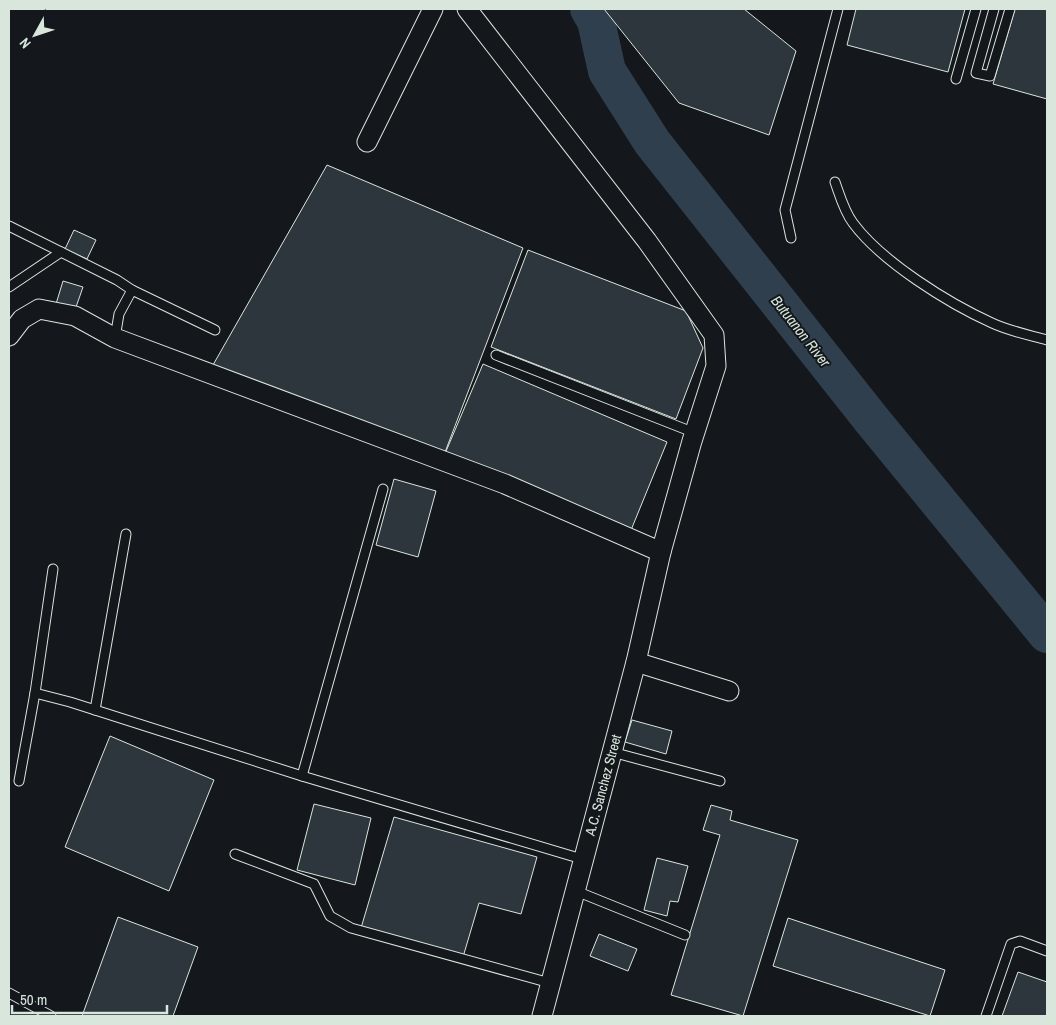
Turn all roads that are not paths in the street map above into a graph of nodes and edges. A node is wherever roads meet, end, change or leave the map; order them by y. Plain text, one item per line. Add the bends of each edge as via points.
1 (433, 9) edge
2 (467, 9) edge
3 (838, 9) edge
4 (976, 9) edge
5 (994, 9) edge
6 (1010, 9) edge
7 (956, 79) dead end
8 (367, 142) dead end
9 (835, 182) dead end
10 (9, 226) edge
11 (791, 238) dead end
12 (61, 252) junction
13 (9, 287) edge
14 (132, 290) junction
15 (215, 330) dead end
16 (9, 336) edge
17 (115, 338) junction
18 (1047, 340) edge
19 (496, 355) dead end
20 (695, 433) junction
21 (383, 489) dead end
22 (126, 534) dead end
23 (661, 552) junction
24 (52, 569) dead end
25 (636, 662) junction
26 (729, 691) dead end
27 (35, 693) junction
28 (95, 710) junction
29 (612, 752) junction
30 (302, 776) junction
31 (19, 781) dead end
32 (720, 781) dead end
33 (235, 854) dead end
34 (582, 859) junction
35 (576, 891) junction
36 (685, 935) dead end
37 (1047, 951) edge
38 (550, 983) junction
39 (9, 993) edge
40 (51, 1016) edge
41 (544, 1016) edge
42 (986, 1016) edge

1 - 8 street
2 - 20 street, A.C. Sanchez Street via 647,241 714,335 716,366
3 - 11 lane via 786,202
4 - 7 lane
5 - 6 lane via 976,73 990,76
9 - 18 lane via 853,223 885,256 938,294 994,324
10 - 12 lane
12 - 13 lane
12 - 14 lane
14 - 15 lane
14 - 17 lane via 119,314
16 - 17 street via 22,319 39,309 75,316
17 - 23 street via 505,484
19 - 20 lane
20 - 23 street, A.C. Sanchez Street
21 - 30 lane
22 - 28 lane
23 - 25 street, A.C. Sanchez Street
24 - 27 lane
25 - 26 street
25 - 29 street, A.C. Sanchez Street
27 - 28 lane
27 - 31 lane
28 - 30 lane
29 - 32 lane
29 - 34 street, A.C. Sanchez Street
30 - 34 lane
33 - 38 lane via 314,884 330,916 351,928
34 - 35 street, A.C. Sanchez Street
35 - 36 lane
35 - 38 street, A.C. Sanchez Street
37 - 42 lane via 1020,941 1011,944
38 - 41 street, A.C. Sanchez Street
39 - 40 lane

